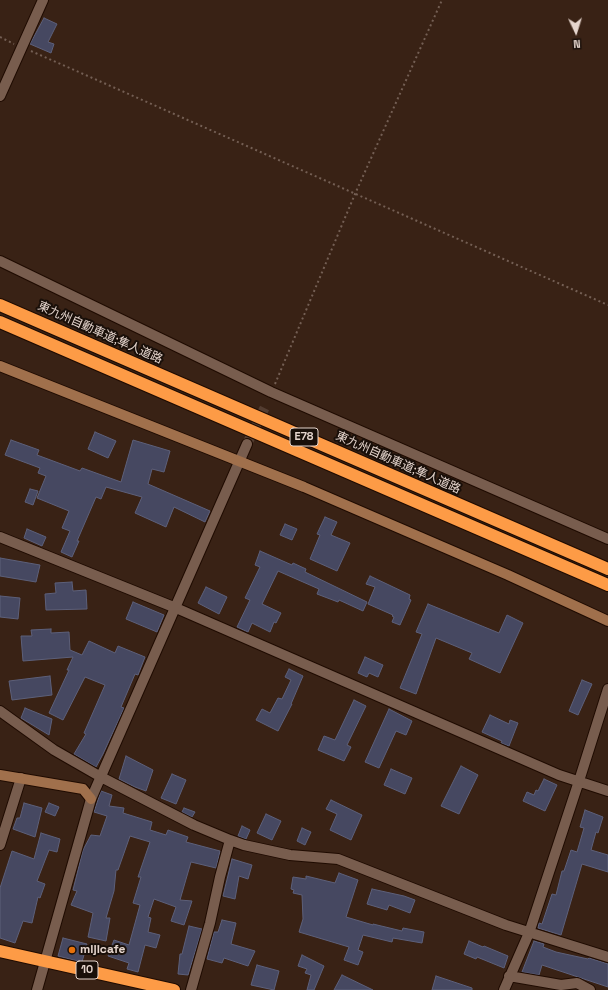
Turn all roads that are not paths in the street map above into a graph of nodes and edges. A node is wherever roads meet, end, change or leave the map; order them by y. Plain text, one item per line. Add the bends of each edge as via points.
1 (43, 0) edge
2 (0, 96) edge
3 (0, 261) edge
4 (0, 305) edge
5 (0, 322) edge
6 (0, 366) edge
7 (247, 444) tunnel mouth
8 (239, 461) junction
9 (0, 537) edge
10 (608, 539) edge
11 (608, 569) edge
12 (608, 585) edge
13 (176, 608) junction
14 (608, 621) edge
15 (608, 689) edge
16 (0, 711) edge
17 (0, 775) edge
18 (101, 777) junction
19 (21, 778) junction
20 (579, 781) junction
21 (608, 791) edge
22 (91, 798) junction
23 (230, 840) junction
24 (0, 845) edge
25 (528, 933) junction
26 (0, 951) edge
27 (608, 957) edge
28 (46, 961) junction
29 (509, 976) junction
30 (37, 990) edge
31 (174, 990) edge
32 (191, 990) edge
33 (504, 990) edge
34 (590, 990) edge

1 - 2 street
3 - 10 street via 271,392
4 - 11 highway, 東九州自動車道;隼人道路 / E78
5 - 12 highway, E78
6 - 8 street
7 - 8 street
8 - 13 street
8 - 14 street via 304,487
9 - 13 street
13 - 18 street
13 - 20 street via 559,775
15 - 20 street
16 - 18 street via 54,750
17 - 19 street
18 - 22 street
18 - 23 street via 194,825
19 - 22 street via 83,789
19 - 24 street
20 - 21 street
20 - 25 street
22 - 28 street
23 - 25 street via 290,855 338,859
23 - 32 street
25 - 27 street
25 - 29 street
26 - 28 highway, 10
28 - 30 street
28 - 31 highway, 10
29 - 33 street
29 - 34 street via 561,985 577,983

